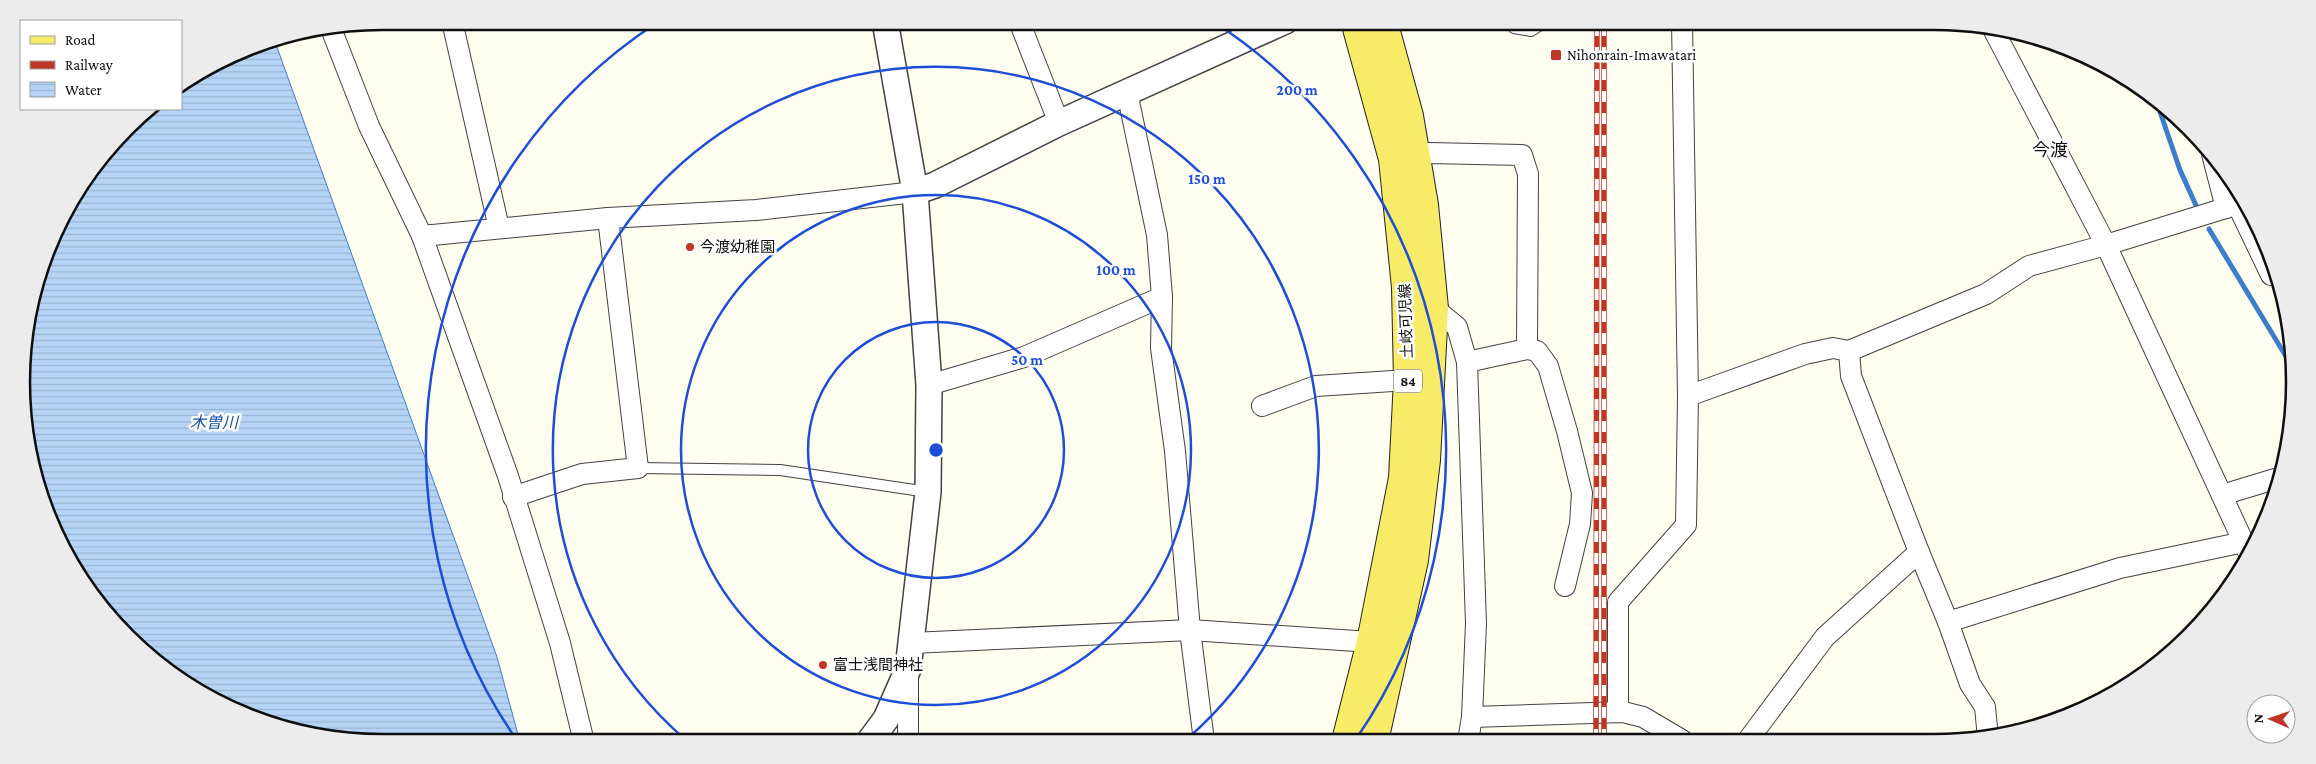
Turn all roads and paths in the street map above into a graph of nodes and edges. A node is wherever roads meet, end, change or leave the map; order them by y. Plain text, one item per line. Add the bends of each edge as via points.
1 (454, 30) edge
2 (887, 30) edge
3 (1023, 30) edge
4 (1265, 30) edge
5 (1357, 30) edge
6 (1385, 30) edge
7 (1682, 30) edge
8 (333, 34) edge
9 (1997, 36) edge
10 (1127, 92) junction
11 (1059, 123) junction
12 (1416, 158) junction
13 (2227, 186) edge
14 (915, 192) junction
15 (2236, 205) edge
16 (608, 218) junction
17 (499, 228) junction
18 (422, 236) junction
19 (2106, 245) junction
20 (2265, 265) edge
21 (1162, 296) junction
22 (1434, 308) junction
23 (1527, 349) junction
24 (1849, 351) junction
25 (1467, 362) junction
26 (1408, 380) junction
27 (929, 385) junction
28 (1688, 396) junction
29 (1262, 406) dead end
30 (638, 468) junction
31 (2272, 480) edge
32 (928, 492) junction
33 (2222, 495) junction
34 (513, 497) junction
35 (2246, 546) edge
36 (2244, 548) edge
37 (1919, 552) junction
38 (1565, 586) dead end
39 (1948, 622) junction
40 (1190, 630) junction
41 (1371, 642) junction
42 (912, 643) junction
43 (908, 669) junction
44 (1618, 712) junction
45 (1472, 717) junction
46 (1987, 730) edge
47 (582, 734) edge
48 (874, 734) edge
49 (908, 734) edge
50 (1205, 734) edge
51 (1348, 734) edge
52 (1376, 734) edge
53 (1469, 734) edge
54 (1672, 734) edge
55 (1752, 734) edge

1 - 17 street
2 - 14 street
3 - 11 street
4 - 10 street
5 - 26 main road, 土岐可児線 / 84 via 1393,159 1406,287
6 - 12 main road, 土岐可児線 / 84 via 1409,116
7 - 28 street
8 - 18 street via 369,126
9 - 19 street
10 - 11 street
10 - 21 street via 1154,217
11 - 14 street
12 - 22 main road, 土岐可児線 / 84
12 - 23 street via 1429,153 1522,156 1528,174
13 - 15 street
14 - 16 street via 756,210
14 - 27 street
15 - 19 street
15 - 20 street
16 - 17 street
16 - 30 street
17 - 18 street
18 - 34 street
19 - 24 street via 2029,266 1986,294
19 - 33 street
21 - 27 street via 1024,357
21 - 40 street via 1162,348 1175,451
22 - 25 street via 1457,327
22 - 52 main road, 土岐可児線 / 84 via 1426,460 1414,560
23 - 25 street
23 - 38 street via 1537,351 1548,366 1582,493 1580,524
24 - 28 street via 1832,348 1805,354
24 - 37 street via 1851,376
25 - 45 street via 1476,623
26 - 29 street via 1316,386
26 - 41 main road, 土岐可児線 / 84 via 1403,478
27 - 32 street
28 - 44 street via 1686,525 1618,602
30 - 32 lane via 780,470
30 - 34 street via 582,474
31 - 33 street
32 - 42 street
33 - 35 street
34 - 47 street via 560,643
36 - 39 street via 2120,568
37 - 39 street
37 - 55 street via 1825,637
39 - 46 street via 1970,684 1984,707
40 - 41 street
40 - 42 street
40 - 50 street
41 - 51 main road, 土岐可児線 / 84
42 - 43 street
43 - 48 street via 886,719
43 - 49 street
44 - 45 street
44 - 54 street via 1643,717
45 - 53 street

